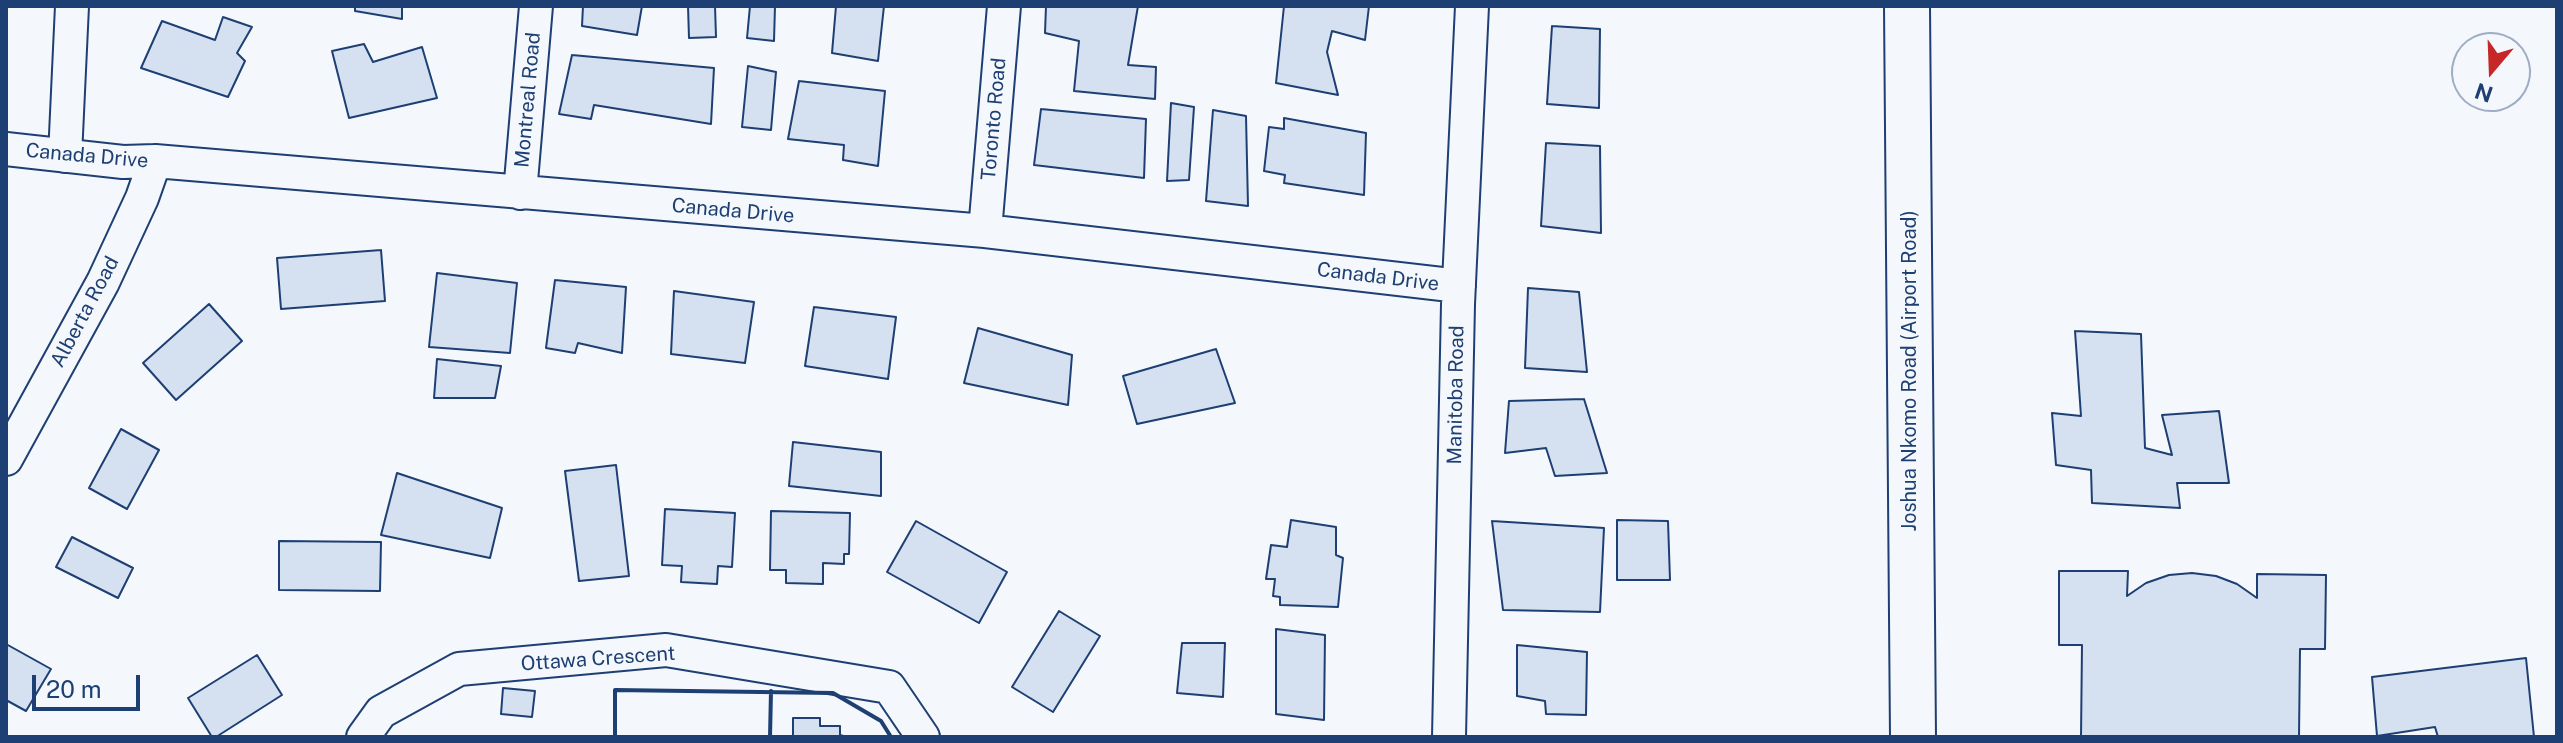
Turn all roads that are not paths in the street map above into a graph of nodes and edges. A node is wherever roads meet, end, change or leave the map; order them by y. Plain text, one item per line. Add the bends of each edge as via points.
1 (72, 6) edge
2 (536, 6) edge
3 (1004, 6) edge
4 (1472, 6) edge
5 (1907, 6) edge
6 (1935, 6) edge
7 (1908, 67) junction
8 (6, 149) edge
9 (65, 156) junction
10 (155, 161) junction
11 (520, 193) junction
12 (985, 231) junction
13 (1459, 286) junction
14 (6, 459) edge
15 (363, 737) edge
16 (923, 737) edge
17 (1449, 737) edge
18 (1913, 737) edge

1 - 9 street
2 - 11 street, Montreal Road
3 - 12 street, Toronto Road
4 - 13 street, Manitoba Road
5 - 7 street, Joshua Nkomo Road (Airport Road)
6 - 7 street
7 - 18 street, Joshua Nkomo Road (Airport Road)
8 - 9 street, Canada Drive
9 - 10 street, Canada Drive
10 - 11 street, Canada Drive
10 - 14 street, Alberta Road via 103,282
11 - 12 street, Canada Drive
12 - 13 street, Canada Drive
13 - 17 street, Manitoba Road
15 - 16 street, Ottawa Crescent via 381,712 459,669 666,650 889,687

